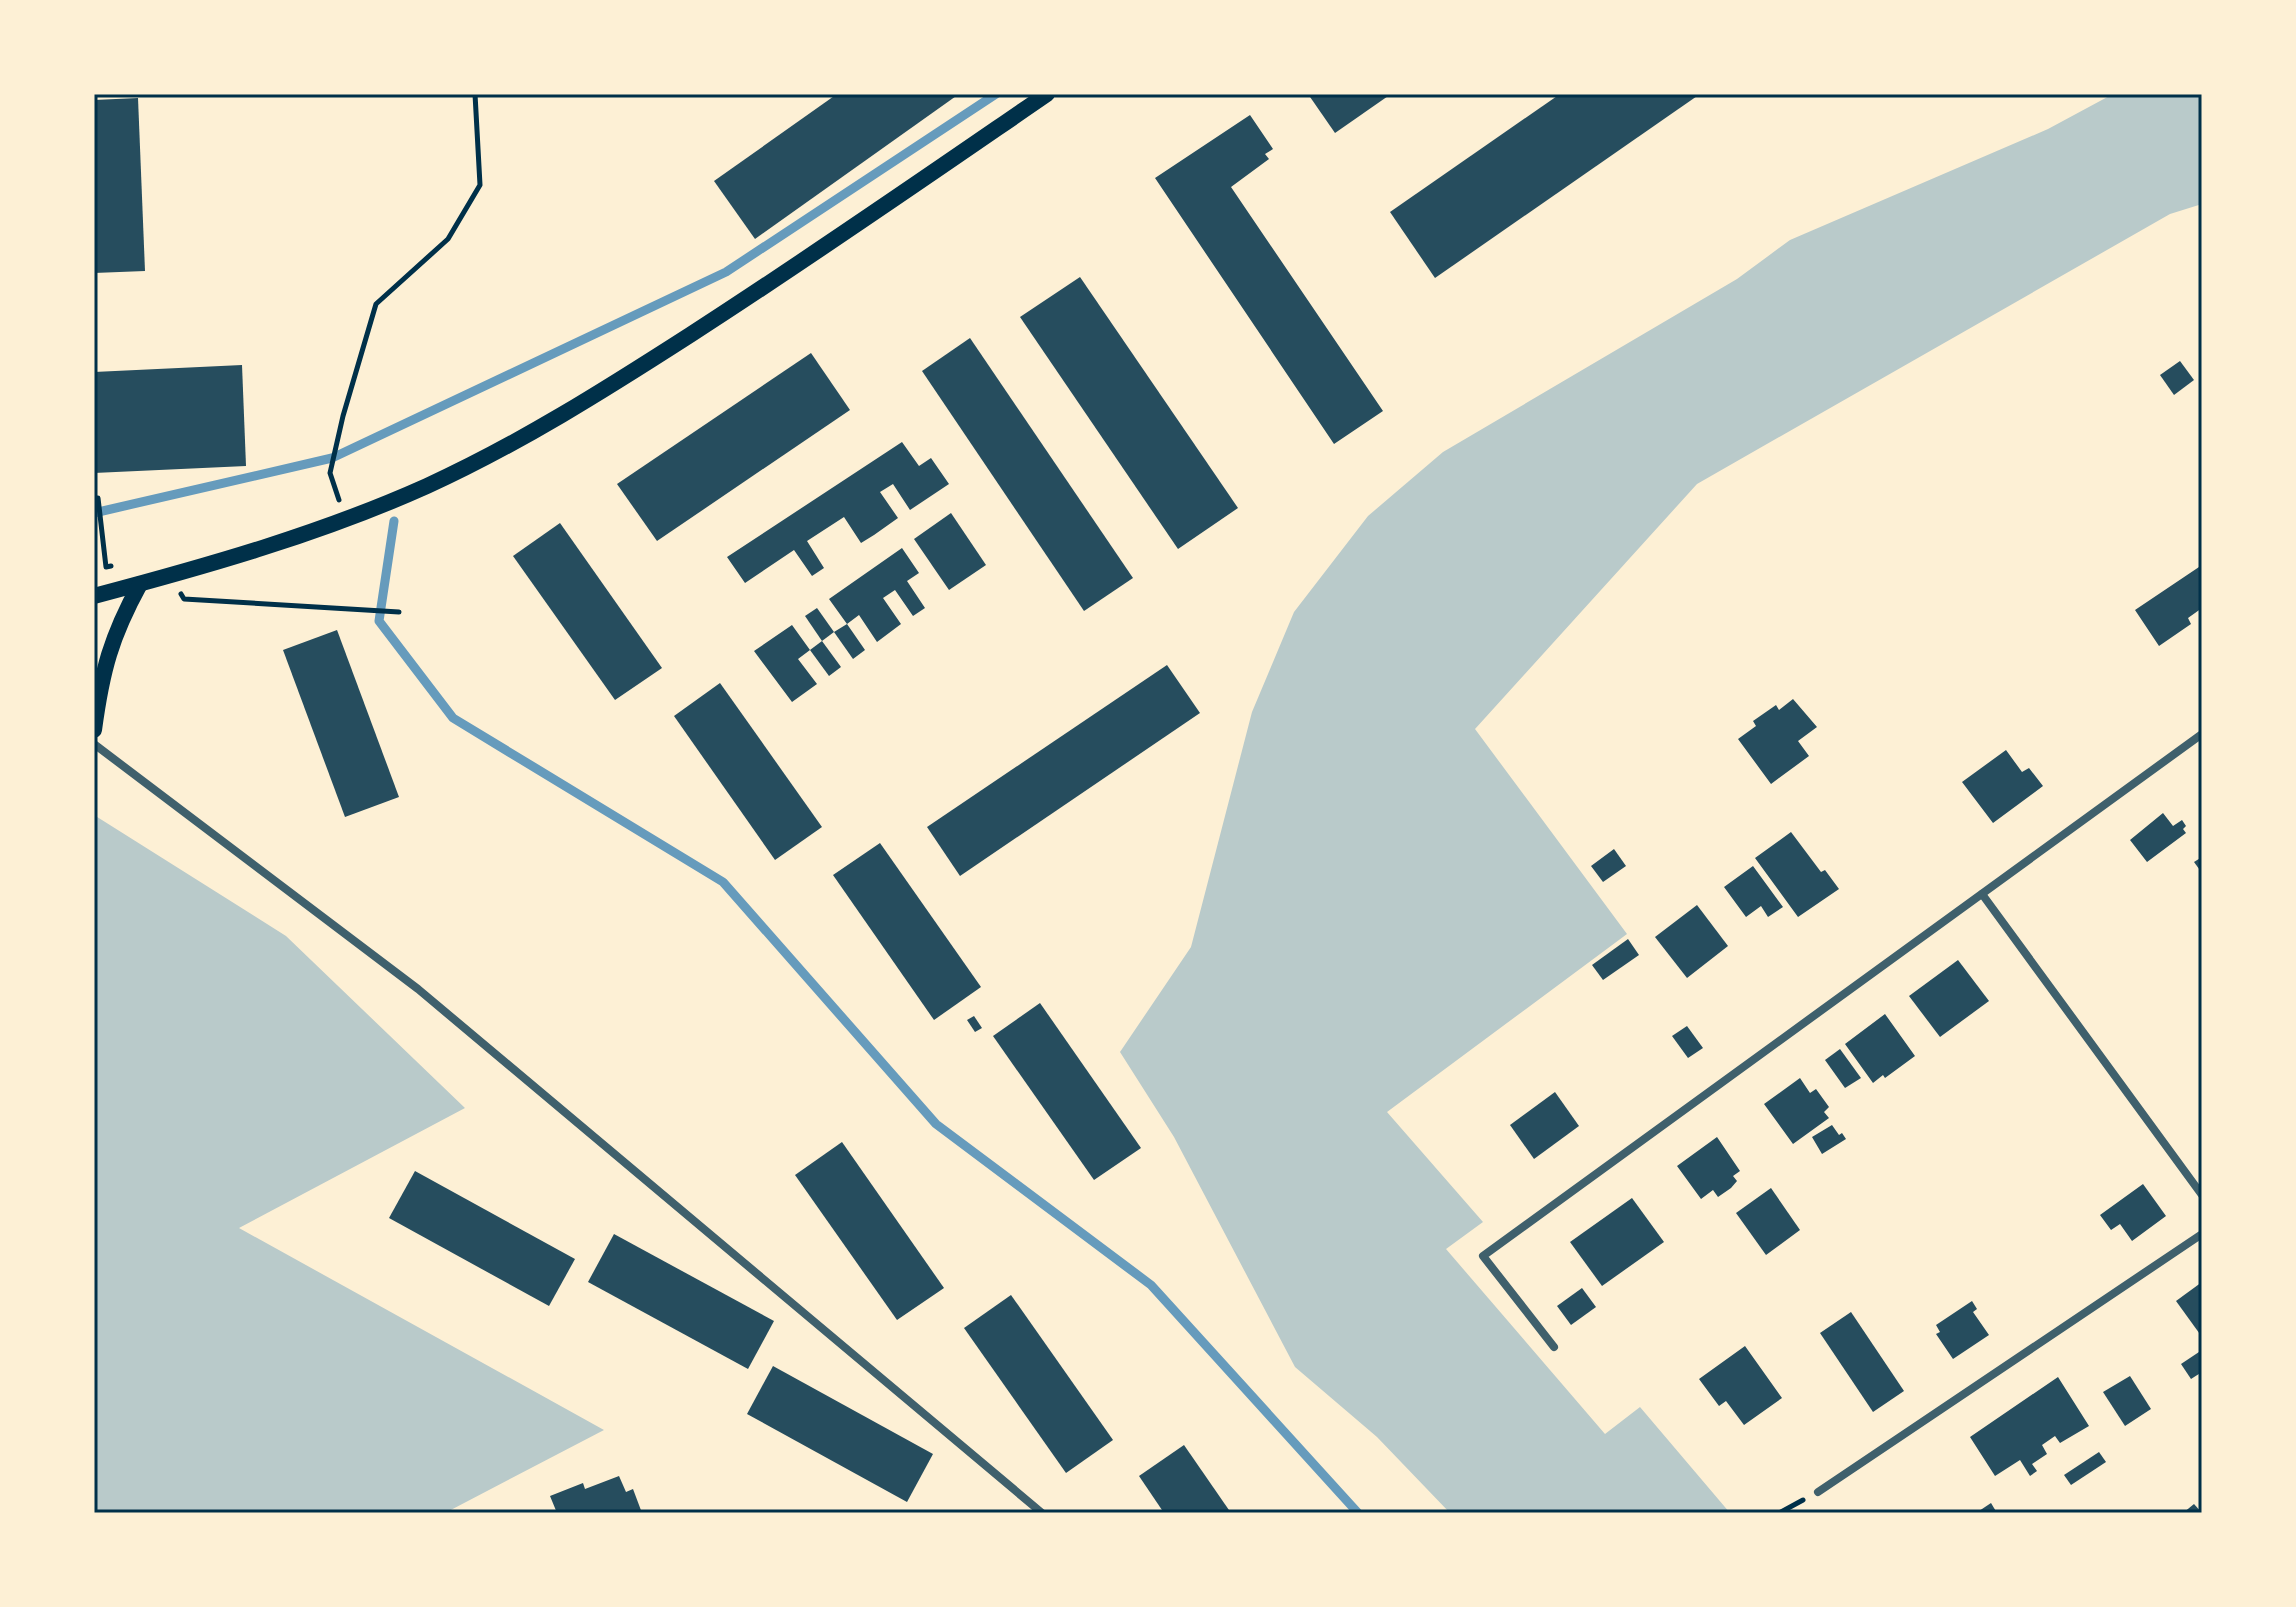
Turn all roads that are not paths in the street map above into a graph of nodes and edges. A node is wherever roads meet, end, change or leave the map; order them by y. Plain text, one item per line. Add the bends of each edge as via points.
1 (1047, 94) edge
2 (140, 584) junction
3 (94, 596) edge
4 (94, 730) edge
5 (2202, 734) edge
6 (94, 744) edge
7 (1982, 894) junction
8 (2202, 1195) edge
9 (2202, 1234) edge
10 (1554, 1347) dead end
11 (1818, 1492) road end
12 (1042, 1513) edge

1 - 2 main road via 769,284 487,457 345,520
2 - 3 main road
2 - 4 main road via 108,652
5 - 7 street
6 - 12 street via 418,989
7 - 8 street
7 - 10 street via 1483,1256
9 - 11 street

